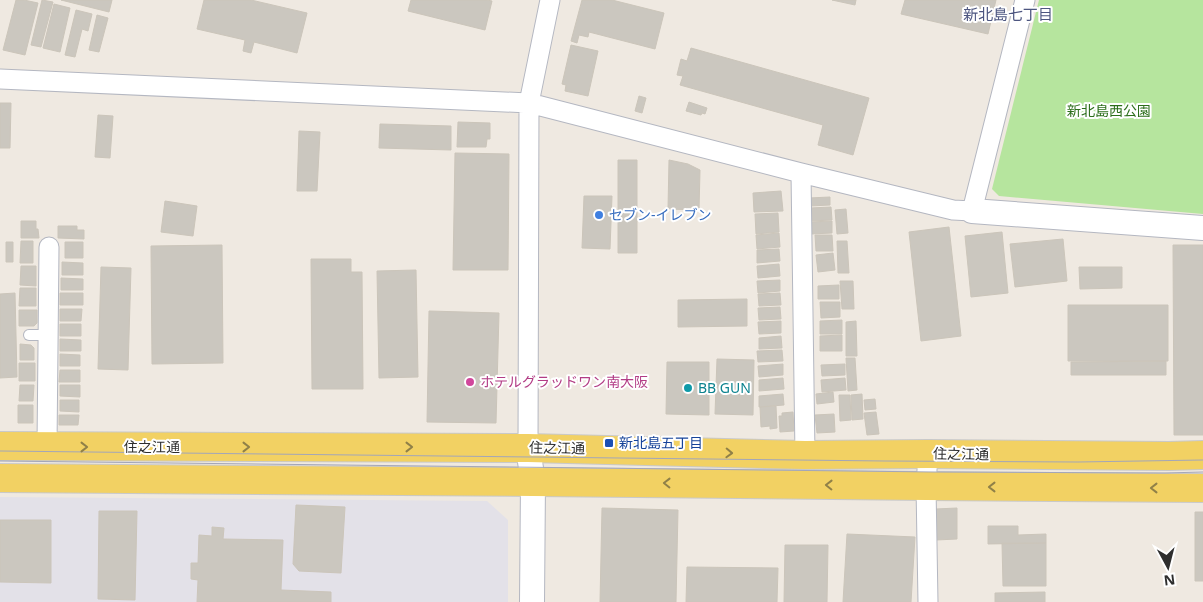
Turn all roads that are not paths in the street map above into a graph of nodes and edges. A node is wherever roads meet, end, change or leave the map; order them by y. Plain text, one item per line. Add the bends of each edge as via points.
1 (550, 0) edge
2 (1025, 0) edge
3 (0, 79) edge
4 (528, 103) junction
5 (801, 174) junction
6 (972, 211) junction
7 (1203, 228) edge
8 (49, 247) dead end
9 (28, 335) dead end
10 (48, 335) junction
11 (0, 446) edge
12 (47, 446) junction
13 (528, 448) junction
14 (928, 454) junction
15 (805, 455) junction
16 (1203, 455) edge
17 (0, 478) edge
18 (533, 482) junction
19 (926, 486) junction
20 (1203, 488) edge
21 (532, 602) edge
22 (928, 602) edge

1 - 4 street
2 - 6 street
3 - 4 street
4 - 5 street
4 - 13 street
5 - 6 street via 953,210
5 - 15 street
6 - 7 street
8 - 10 street
9 - 10 lane
10 - 12 street
11 - 12 main road, 住之江通
12 -> 13 main road, 住之江通
13 -> 15 main road, 住之江通
13 - 18 street
14 - 15 main road, 住之江通
14 - 16 main road, 住之江通
14 - 19 street
17 - 18 main road
19 -> 18 main road
18 - 21 street
20 -> 19 main road
19 - 22 street

